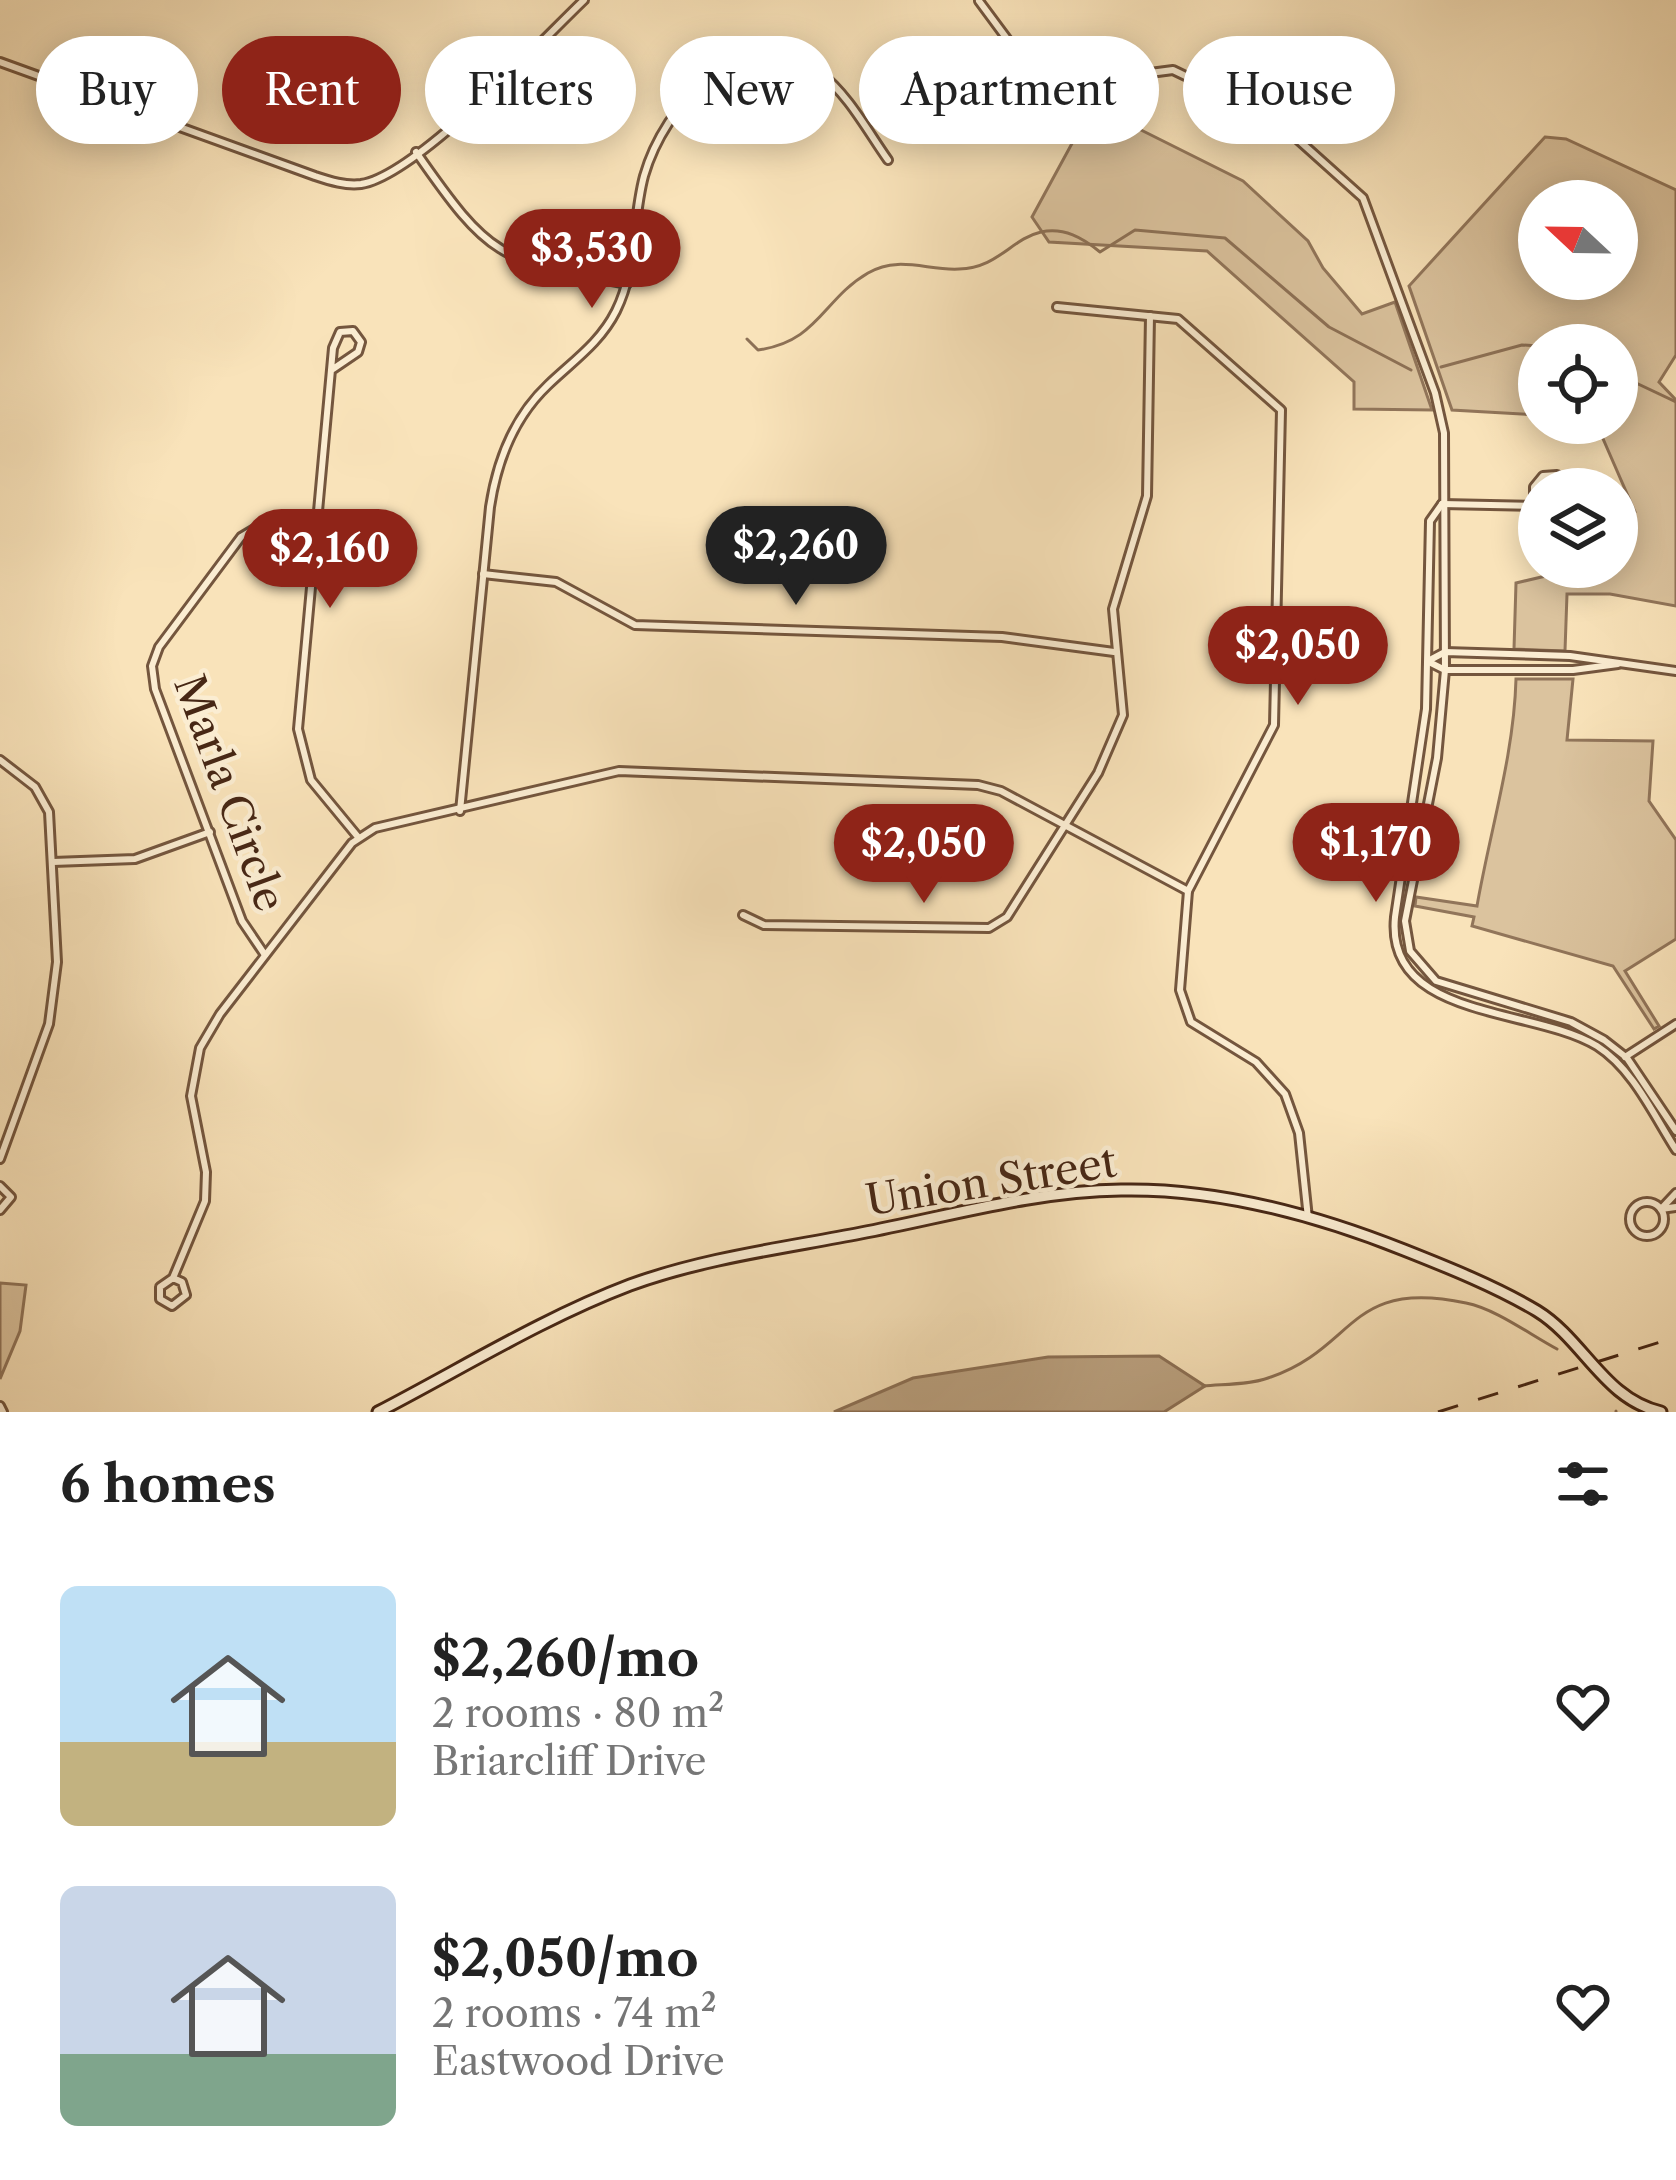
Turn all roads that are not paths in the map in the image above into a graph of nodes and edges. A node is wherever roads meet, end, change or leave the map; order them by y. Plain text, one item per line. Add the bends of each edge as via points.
1 (584, 0) edge
2 (979, 0) edge
3 (0, 62) edge
4 (416, 152) junction
5 (888, 160) dead end
6 (627, 284) junction
7 (1057, 307) dead end
8 (1150, 315) junction
9 (333, 369) junction
10 (1442, 504) junction
11 (1518, 506) edge
12 (317, 528) junction
13 (483, 574) junction
14 (1114, 652) junction
15 (1445, 652) junction
16 (1428, 661) junction
17 (1628, 663) junction
18 (1445, 670) junction
19 (1676, 671) edge
20 (0, 760) edge
21 (460, 811) junction
22 (1062, 824) junction
23 (210, 832) junction
24 (358, 837) junction
25 (53, 862) junction
26 (1189, 891) junction
27 (743, 915) dead end
28 (266, 956) junction
29 (1676, 1024) edge
30 (1621, 1059) junction
31 (1676, 1131) edge
32 (1676, 1150) edge
33 (0, 1159) edge
34 (0, 1186) edge
35 (1676, 1193) edge
36 (1676, 1207) edge
37 (1661, 1209) junction
38 (0, 1210) edge
39 (1308, 1219) junction
40 (173, 1278) junction
41 (378, 1412) edge
42 (1661, 1412) edge

1 - 4 street via 497,88
2 - 10 street via 1065,109 1095,111 1150,73 1173,70 1275,119 1352,185 1375,223 1441,410
3 - 4 street via 339,183 383,176
4 - 6 street via 465,222 497,250 537,267
5 - 6 street via 808,66 772,56 722,68 680,106 650,160
6 - 13 street via 596,341 513,429 492,493
7 - 8 street
8 - 14 street via 1147,496 1113,609
8 - 26 street via 1198,332 1281,410 1282,420 1274,725
9 - 9 street via 336,336 353,331 362,342 358,352
9 - 12 street
10 - 11 street
10 - 15 street
10 - 16 street via 1430,521
12 - 23 street, Marla Circle via 274,524 247,532 153,660 155,689
12 - 24 street via 299,742 317,790
13 - 14 street via 556,582 635,625 1002,637
13 - 21 street
14 - 22 street via 1124,715 1098,773
15 - 16 street
15 - 17 street
15 - 18 street
16 - 18 street
16 - 30 street via 1395,917 1401,960 1430,991 1568,1033
17 - 18 street
17 - 19 street
18 - 30 street via 1406,921 1410,952 1436,981 1571,1022
20 - 25 street via 44,799
21 - 22 street via 619,771 978,785
21 - 24 street
22 - 26 street
22 - 27 street via 994,928 764,925
23 - 25 street via 135,859
23 - 28 street, Marla Circle via 246,930
24 - 28 street
25 - 33 street via 54,1000
26 - 39 street via 1184,1013 1256,1062 1285,1094 1299,1133
28 - 40 street via 196,1057 191,1096 206,1192
29 - 30 street
30 - 31 street
30 - 32 street
34 - 38 street via 11,1197
35 - 37 street
36 - 37 street
37 - 37 street via 1655,1234 1633,1229 1636,1206
39 - 41 main road, Union Street via 1220,1197 1121,1190 1028,1199 724,1259 593,1301
39 - 42 main road, Union Street via 1404,1250 1536,1310 1610,1385
40 - 40 street via 186,1295 172,1306 159,1291

